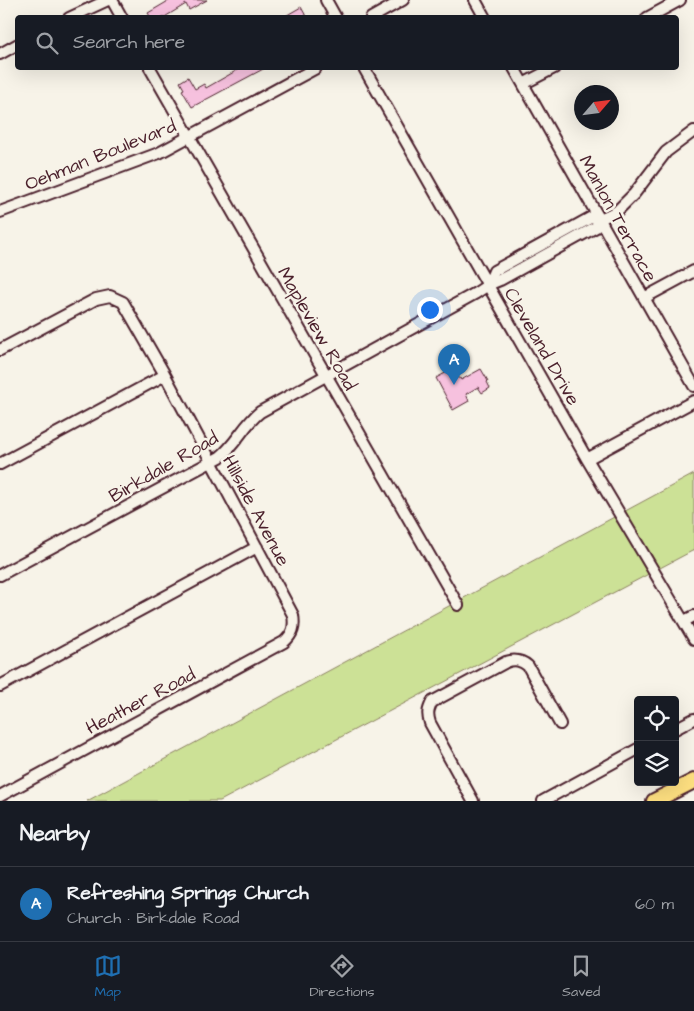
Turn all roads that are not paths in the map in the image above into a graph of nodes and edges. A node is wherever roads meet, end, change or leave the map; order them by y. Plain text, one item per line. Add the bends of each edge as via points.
1 (326, 0) edge
2 (403, 0) edge
3 (475, 0) edge
4 (680, 0) edge
5 (113, 1) edge
6 (77, 15) edge
7 (120, 15) edge
8 (334, 15) edge
9 (376, 15) edge
10 (483, 15) edge
11 (652, 15) edge
12 (15, 46) edge
13 (0, 54) edge
14 (151, 70) edge
15 (312, 70) edge
16 (365, 70) edge
17 (515, 70) edge
18 (550, 70) edge
19 (523, 84) junction
20 (694, 131) edge
21 (189, 137) junction
22 (0, 212) edge
23 (600, 219) junction
24 (694, 271) edge
25 (488, 284) junction
26 (644, 298) junction
27 (0, 350) edge
28 (165, 375) junction
29 (326, 376) junction
30 (694, 386) edge
31 (694, 401) edge
32 (587, 459) junction
33 (211, 462) junction
34 (0, 464) edge
35 (257, 548) junction
36 (0, 576) edge
37 (458, 605) dead end
38 (694, 616) edge
39 (684, 621) junction
40 (293, 631) joint
41 (694, 639) edge
42 (0, 686) edge
43 (694, 719) edge
44 (560, 724) dead end
45 (679, 727) edge
46 (634, 751) edge
47 (694, 781) edge
48 (0, 796) edge
49 (473, 801) edge
50 (543, 801) edge
51 (654, 801) edge

1 - 8 street
2 - 9 street
3 - 10 street
4 - 11 street
5 - 6 street
5 - 7 street
12 - 13 street
14 - 21 street, Mapleview Road
15 - 21 street, Oehman Boulevard
16 - 25 street, Cleveland Drive
17 - 19 street, Manlon Terrace
18 - 19 street
19 - 23 street, Manlon Terrace
20 - 23 street, Birkdale Road via 666,152 617,211
21 - 22 street, Oehman Boulevard via 150,156
21 - 29 street, Mapleview Road
23 - 25 street, Birkdale Road via 598,226 547,248 500,280
23 - 26 street, Manlon Terrace
24 - 26 street
25 - 29 street, Birkdale Road via 476,294
25 - 32 street, Cleveland Drive
26 - 30 street, Manlon Terrace
27 - 28 street, Hillside Avenue via 96,298 110,296 123,302
28 - 33 street, Hillside Avenue
28 - 34 street
29 - 33 street, Birkdale Road via 260,412 245,426 230,449
29 - 37 street, Mapleview Road
31 - 32 street
32 - 39 street, Cleveland Drive
33 - 35 street, Hillside Avenue
33 - 36 street, Birkdale Road
35 - 40 street, Hillside Avenue via 293,615
35 - 42 street
38 - 39 street
39 - 41 street, Cleveland Drive
40 - 48 street, Heather Road via 284,642
43 - 45 street
44 - 49 street via 528,666 516,660 506,662 432,702 427,715
46 - 50 street
47 - 51 highway

